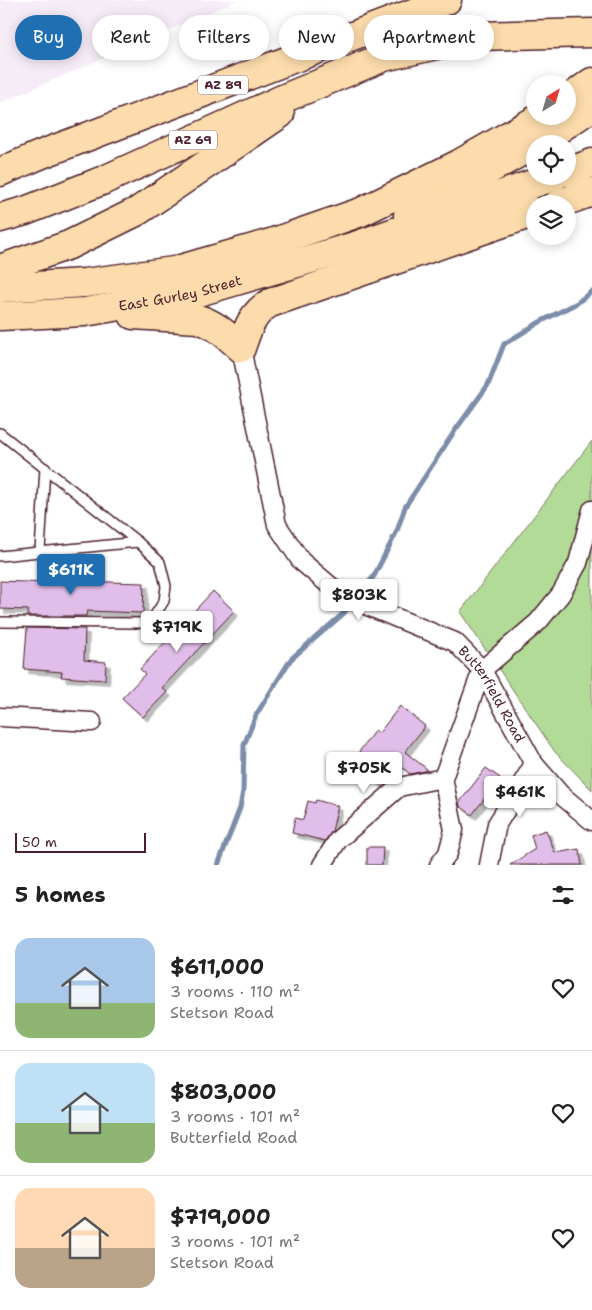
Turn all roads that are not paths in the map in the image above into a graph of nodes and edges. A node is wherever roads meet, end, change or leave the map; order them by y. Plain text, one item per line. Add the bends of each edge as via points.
1 (447, 0) edge
2 (592, 33) edge
3 (494, 35) edge
4 (377, 60) edge
5 (378, 60) edge
6 (592, 82) edge
7 (576, 94) edge
8 (592, 107) edge
9 (527, 125) edge
10 (549, 135) edge
11 (526, 149) edge
12 (592, 163) edge
13 (576, 169) edge
14 (0, 172) edge
15 (529, 185) edge
16 (592, 192) edge
17 (576, 198) edge
18 (526, 215) edge
19 (0, 218) edge
20 (355, 246) junction
21 (0, 269) edge
22 (0, 288) edge
23 (85, 312) junction
24 (0, 316) edge
25 (241, 348) junction
26 (0, 433) edge
27 (45, 468) junction
28 (592, 510) edge
29 (138, 542) junction
30 (40, 552) junction
31 (0, 556) edge
32 (0, 622) edge
33 (482, 670) junction
34 (0, 717) edge
35 (92, 722) dead end
36 (534, 764) junction
37 (442, 778) junction
38 (592, 821) edge
39 (322, 865) edge
40 (438, 865) edge
41 (488, 865) edge

1 - 14 main road, AZ 89
2 - 3 main road, AZ 69
4 - 19 main road, AZ 69 via 104,180
5 - 21 main road via 286,110 138,211 69,245
6 - 7 main road
8 - 10 main road
9 - 22 main road via 459,164 361,212 271,244 174,271 84,283
11 - 20 main road
12 - 13 main road
15 - 20 main road
16 - 17 main road
18 - 25 main road via 270,303 251,321
20 - 23 main road, East Gurley Street via 195,294
23 - 24 main road, East Gurley Street
23 - 25 main road via 198,319 217,327
25 - 33 street, Butterfield Road via 277,525 301,561 340,595 455,642
26 - 27 lane
27 - 29 lane
27 - 30 lane
28 - 33 street via 578,562 562,594 538,622
29 - 30 lane
29 - 32 lane via 160,562 166,586 164,601 154,618 140,624
30 - 31 lane
33 - 36 street, Butterfield Road
33 - 37 street
34 - 35 street
36 - 38 street, Butterfield Road via 560,794
36 - 41 street via 497,824
37 - 39 street via 399,787 338,840
37 - 40 street via 454,830 448,853

